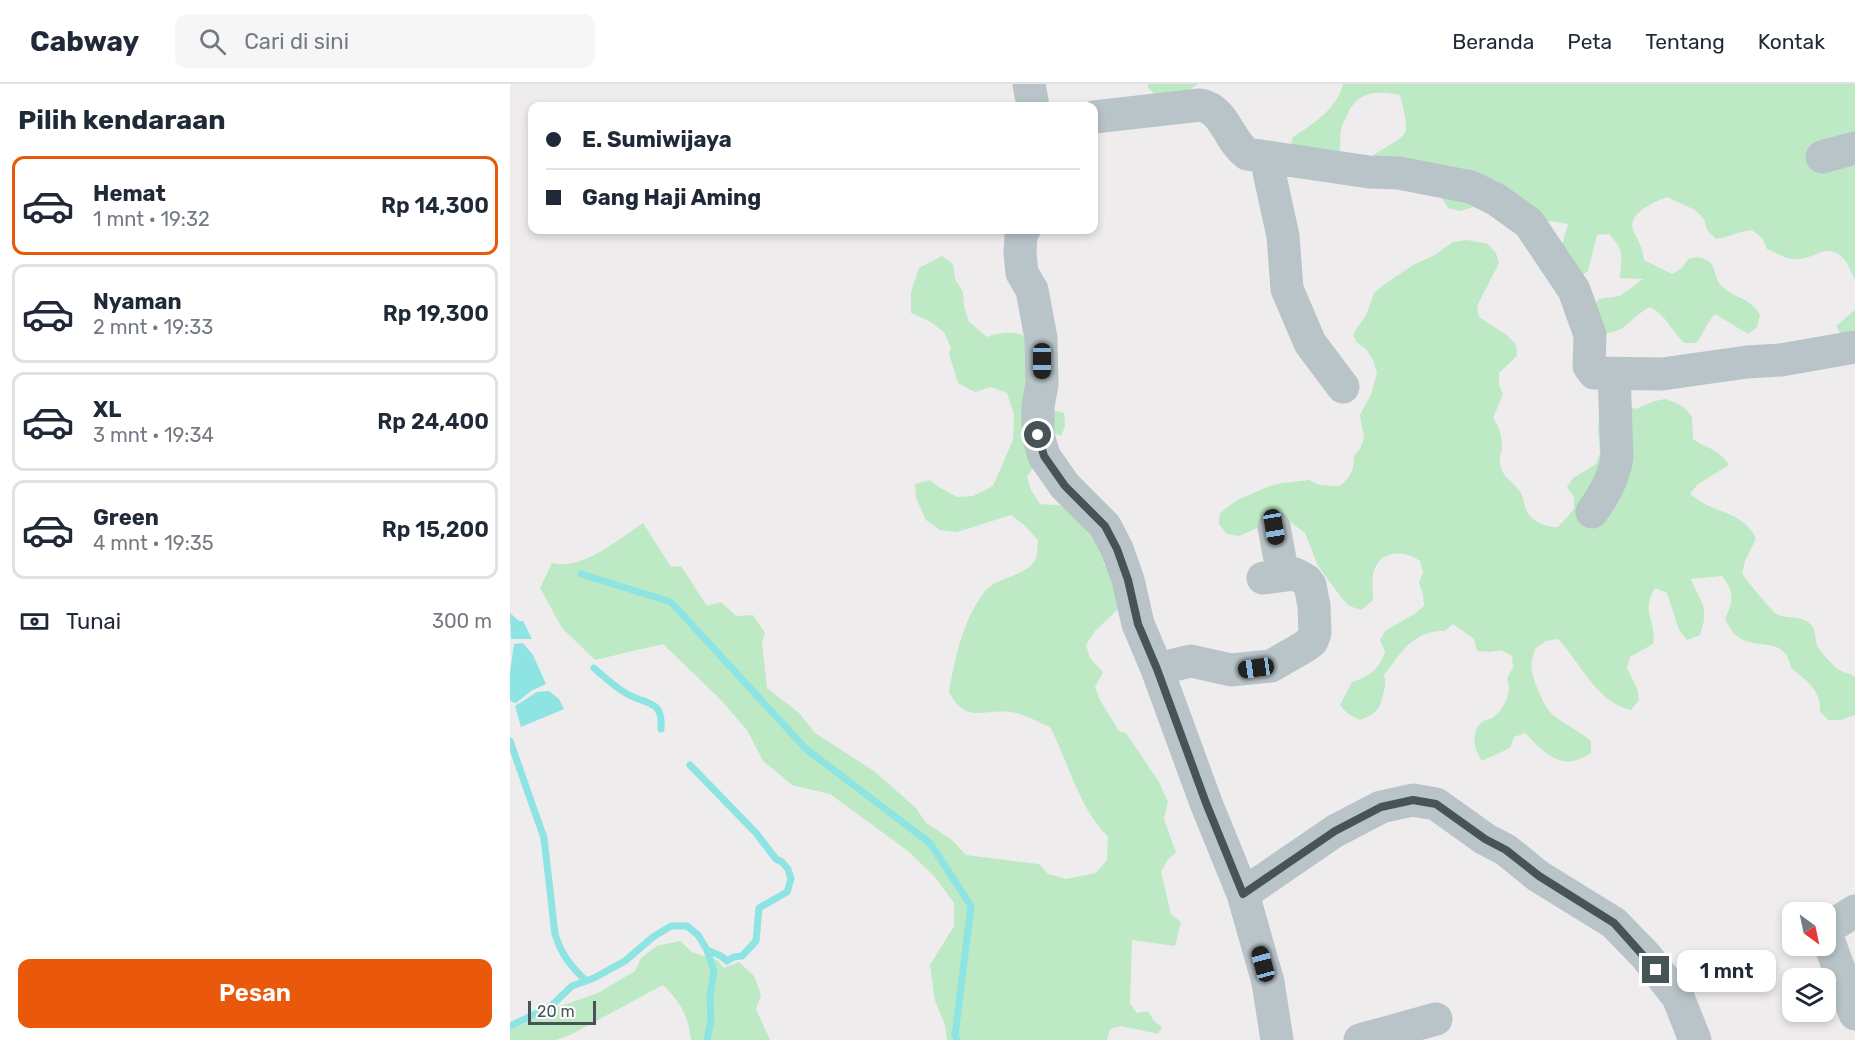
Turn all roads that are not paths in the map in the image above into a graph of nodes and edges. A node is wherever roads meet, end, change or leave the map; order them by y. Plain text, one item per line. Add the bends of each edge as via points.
1 (1029, 84) edge
2 (1032, 102) edge
3 (1098, 117) edge
4 (1855, 148) edge
5 (1822, 157) dead end
6 (1268, 158) junction
7 (1022, 234) edge
8 (1855, 347) edge
9 (1590, 372) junction
10 (1343, 387) dead end
11 (1592, 513) dead end
12 (1274, 527) dead end
13 (1157, 669) junction
14 (1243, 894) junction
15 (1855, 911) edge
16 (1855, 1014) edge
17 (1436, 1019) dead end
18 (1695, 1039) edge
19 (1277, 1040) edge
20 (1360, 1040) edge

1 - 2 street
3 - 6 street via 1209,106 1239,148 1246,154
4 - 5 street
6 - 9 street via 1399,173 1470,187 1516,212 1529,224 1574,290 1590,335
6 - 10 street via 1283,236 1287,289 1310,343
7 - 13 street via 1022,273 1032,290 1041,338 1038,435 1044,456 1065,486 1105,526 1128,580 1138,624
8 - 9 street via 1662,375
9 - 11 street via 1617,457 1610,484
12 - 13 street via 1273,577 1295,574 1310,585 1315,633 1312,641 1271,666 1231,670 1191,661
13 - 14 street
14 - 18 street via 1335,831 1381,807 1413,800 1436,804 1614,923 1678,997
14 - 19 street via 1268,982
15 - 16 street via 1826,933
17 - 20 street

